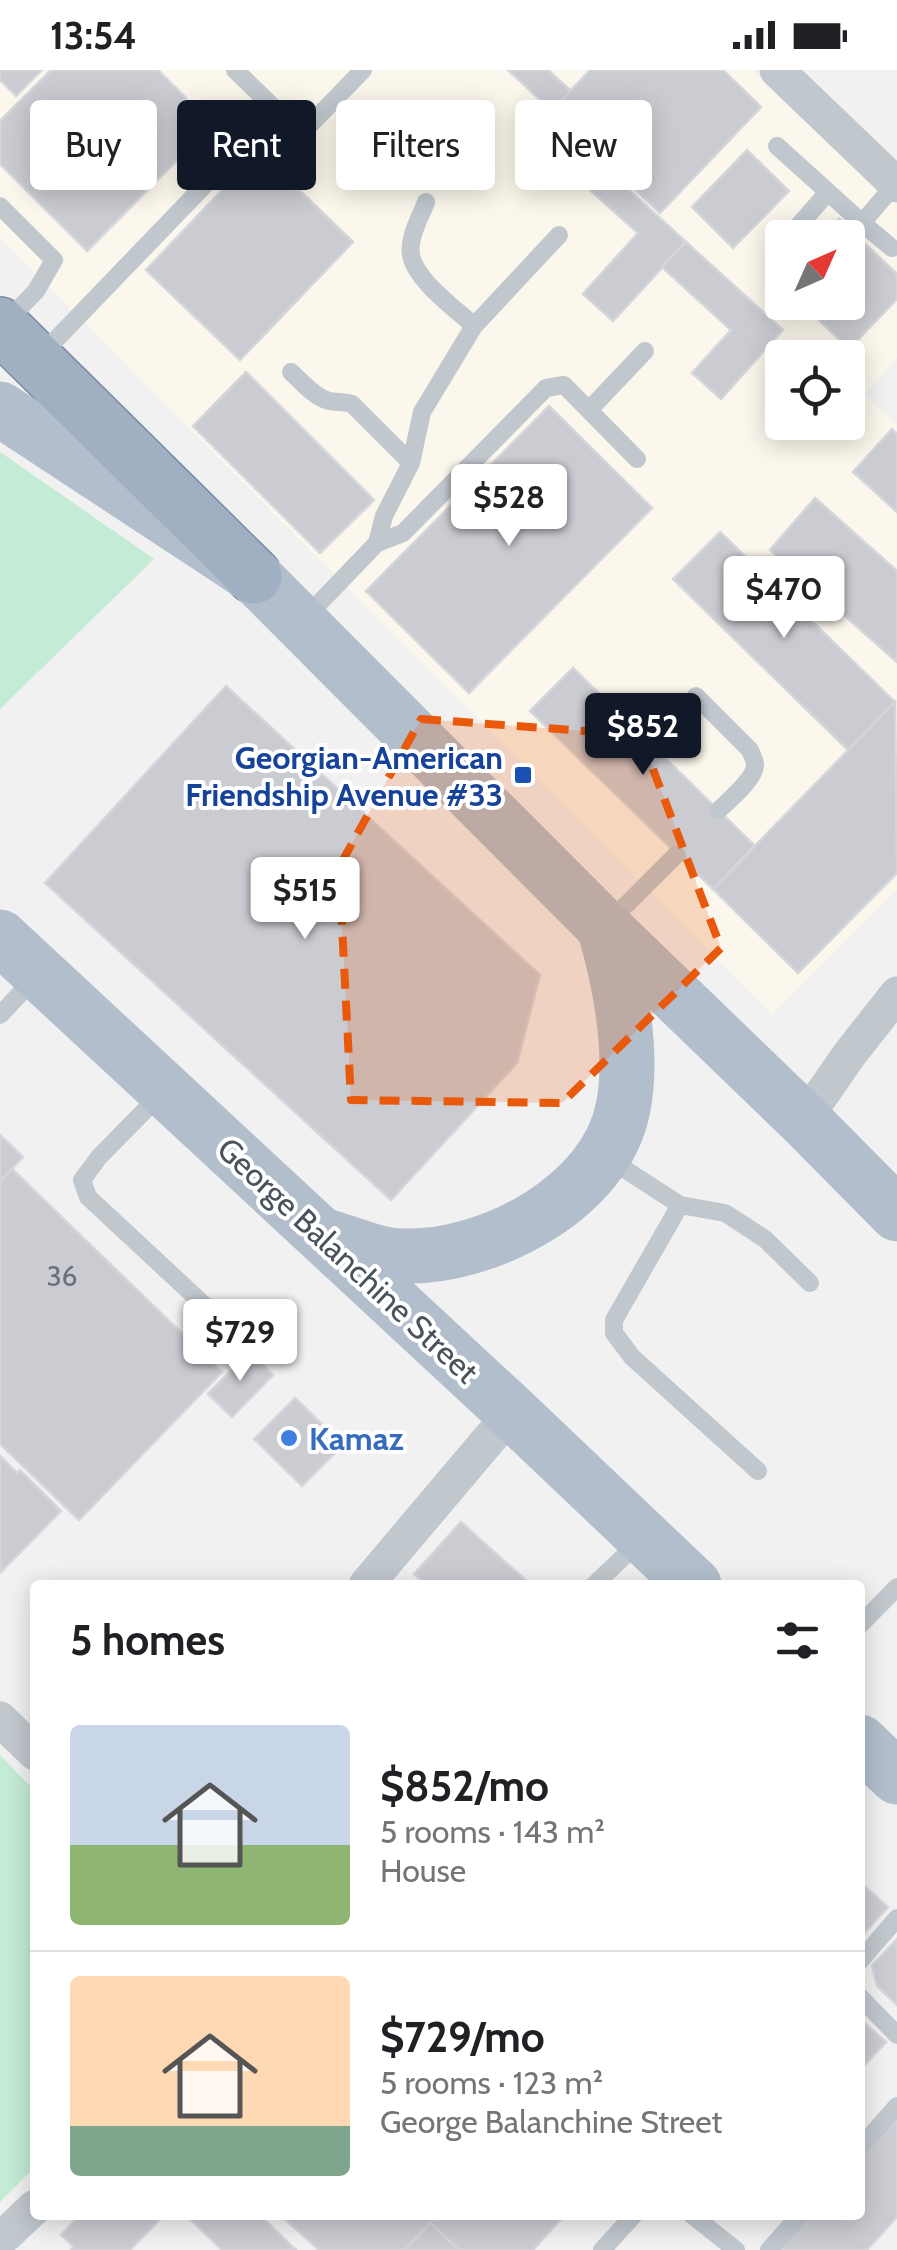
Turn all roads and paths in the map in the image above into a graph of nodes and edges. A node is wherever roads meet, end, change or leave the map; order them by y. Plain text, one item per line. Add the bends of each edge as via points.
1 (235, 70) edge
2 (362, 70) edge
3 (776, 70) edge
4 (266, 100) edge
5 (316, 118) edge
6 (777, 146) dead end
7 (896, 184) edge
8 (184, 190) edge
9 (828, 192) junction
10 (426, 202) dead end
11 (0, 206) edge
12 (803, 220) edge
13 (859, 220) edge
14 (865, 220) edge
15 (865, 226) edge
16 (559, 235) dead end
17 (892, 248) dead end
18 (474, 326) junction
19 (12, 338) edge
20 (644, 351) dead end
21 (291, 372) dead end
22 (0, 409) edge
23 (589, 410) junction
24 (637, 458) dead end
25 (411, 463) junction
26 (377, 543) junction
27 (254, 576) junction
28 (300, 623) junction
29 (696, 696) dead end
30 (719, 810) dead end
31 (676, 854) dead end
32 (604, 927) junction
33 (20, 955) edge
34 (897, 994) edge
35 (0, 1015) edge
36 (166, 1090) junction
37 (804, 1120) junction
38 (604, 1156) junction
39 (680, 1205) junction
40 (897, 1214) edge
41 (322, 1235) junction
42 (810, 1283) dead end
43 (231, 1330) dead end
44 (512, 1412) junction
45 (758, 1471) dead end
46 (644, 1538) junction
47 (370, 1580) edge
48 (599, 1580) edge
49 (689, 1580) edge
50 (897, 1587) edge
51 (865, 1620) edge
52 (0, 1718) edge
53 (865, 1747) edge
54 (30, 1749) edge
55 (897, 1777) edge
56 (897, 1918) edge
57 (865, 1954) edge
58 (865, 2002) edge
59 (897, 2035) edge
60 (897, 2106) edge
61 (865, 2142) edge
62 (629, 2220) edge
63 (698, 2220) edge
64 (796, 2220) edge
65 (602, 2250) edge
66 (736, 2250) edge
67 (769, 2250) edge

1 - 4 lane
2 - 5 lane
3 - 7 street
6 - 9 lane
7 - 14 lane
8 - 19 lane
9 - 12 lane
9 - 13 lane
10 - 18 lane via 411,257 418,274
11 - 19 lane via 54,260
15 - 17 lane
16 - 18 lane
18 - 25 lane via 422,412
19 - 27 highway
20 - 23 lane
21 - 25 lane via 319,397 352,404
22 - 27 main road
23 - 24 lane
23 - 26 lane via 564,385 546,388 403,533
25 - 26 lane
26 - 28 lane
27 - 28 main road
28 - 32 main road
29 - 30 lane via 755,760 751,777
31 - 32 lane
32 - 37 main road
32 - 38 main road via 621,998 625,1073 623,1108
33 - 35 lane
33 - 36 main road, George Balanchine Street
34 - 37 street
36 - 41 main road, George Balanchine Street
36 - 43 lane via 82,1180 88,1197
37 - 40 main road
38 - 39 lane
38 - 41 main road via 552,1206 506,1234 467,1247 398,1256
39 - 42 lane via 725,1214 765,1239
39 - 45 lane via 614,1320 614,1333
41 - 44 main road, George Balanchine Street
44 - 46 main road, George Balanchine Street
44 - 47 street
46 - 48 lane
46 - 49 main road, George Balanchine Street
50 - 51 lane
52 - 54 street
53 - 55 main road
56 - 57 lane
58 - 59 lane
60 - 61 lane
62 - 65 lane
63 - 66 lane
64 - 67 lane

